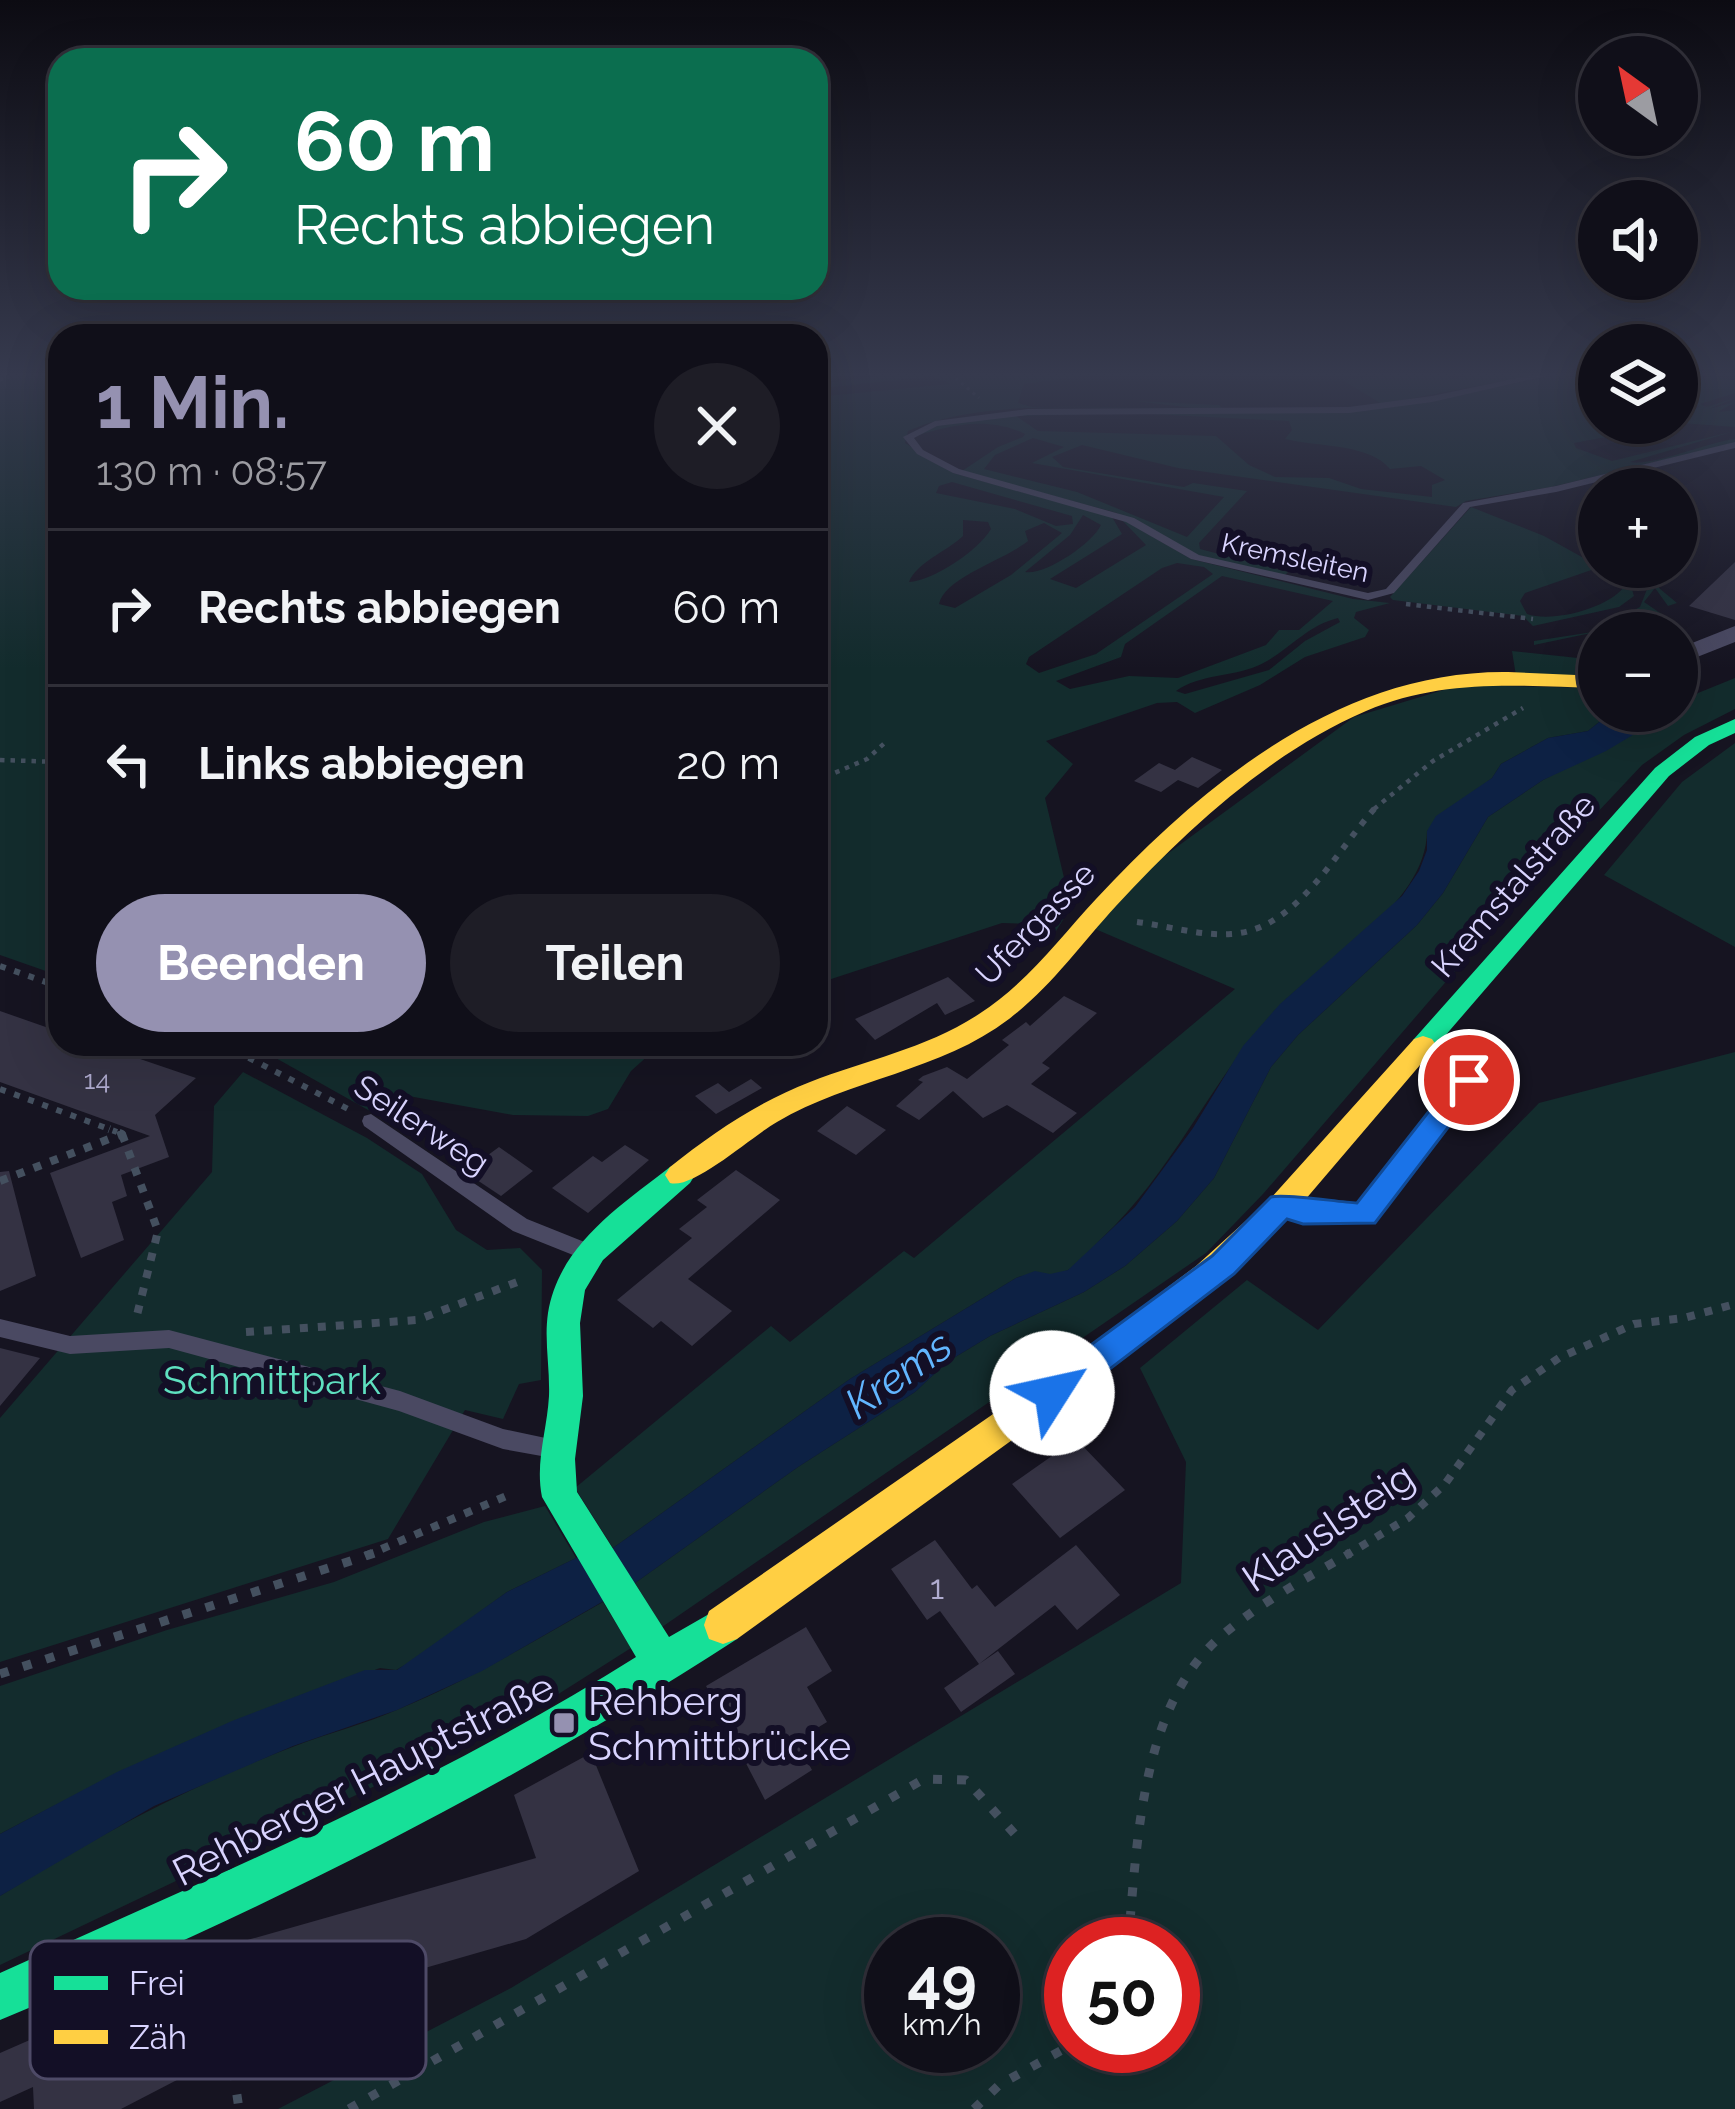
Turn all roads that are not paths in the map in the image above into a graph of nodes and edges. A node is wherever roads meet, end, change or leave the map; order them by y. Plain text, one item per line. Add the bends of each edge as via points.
1 (958, 471) edge
2 (1628, 471) edge
3 (1735, 633) edge
4 (1698, 649) edge
5 (1578, 682) edge
6 (1735, 725) edge
7 (1416, 1051) junction
8 (371, 1121) road end
9 (1317, 1167) joint
10 (1282, 1206) junction
11 (585, 1260) junction
12 (0, 1328) edge
13 (555, 1473) junction
14 (662, 1663) junction
15 (124, 1941) edge
16 (30, 1983) edge
17 (0, 1996) edge

1 - 2 lane, Kremsleiten via 1115,514 1195,557 1352,596 1381,596 1467,505
3 - 4 street
5 - 11 main road, Ufergasse via 1455,680 1346,713 1216,800 992,1018 948,1044 836,1082 736,1131
6 - 7 main road, Kremstalstraße via 1662,772
7 - 9 main road, Kremstalstraße
7 - 10 lane via 1469,1080 1364,1215
8 - 11 lane, Seilerweg via 520,1225
9 - 10 main road, Rehberger Hauptstraße
10 - 14 main road, Rehberger Hauptstraße via 1160,1316
11 - 13 main road via 569,1285 566,1412
12 - 13 lane via 70,1345 169,1339 400,1402 503,1439
13 - 14 main road
14 - 15 main road, Rehberger Hauptstraße via 408,1805
16 - 17 main road, Rehberger Hauptstraße

